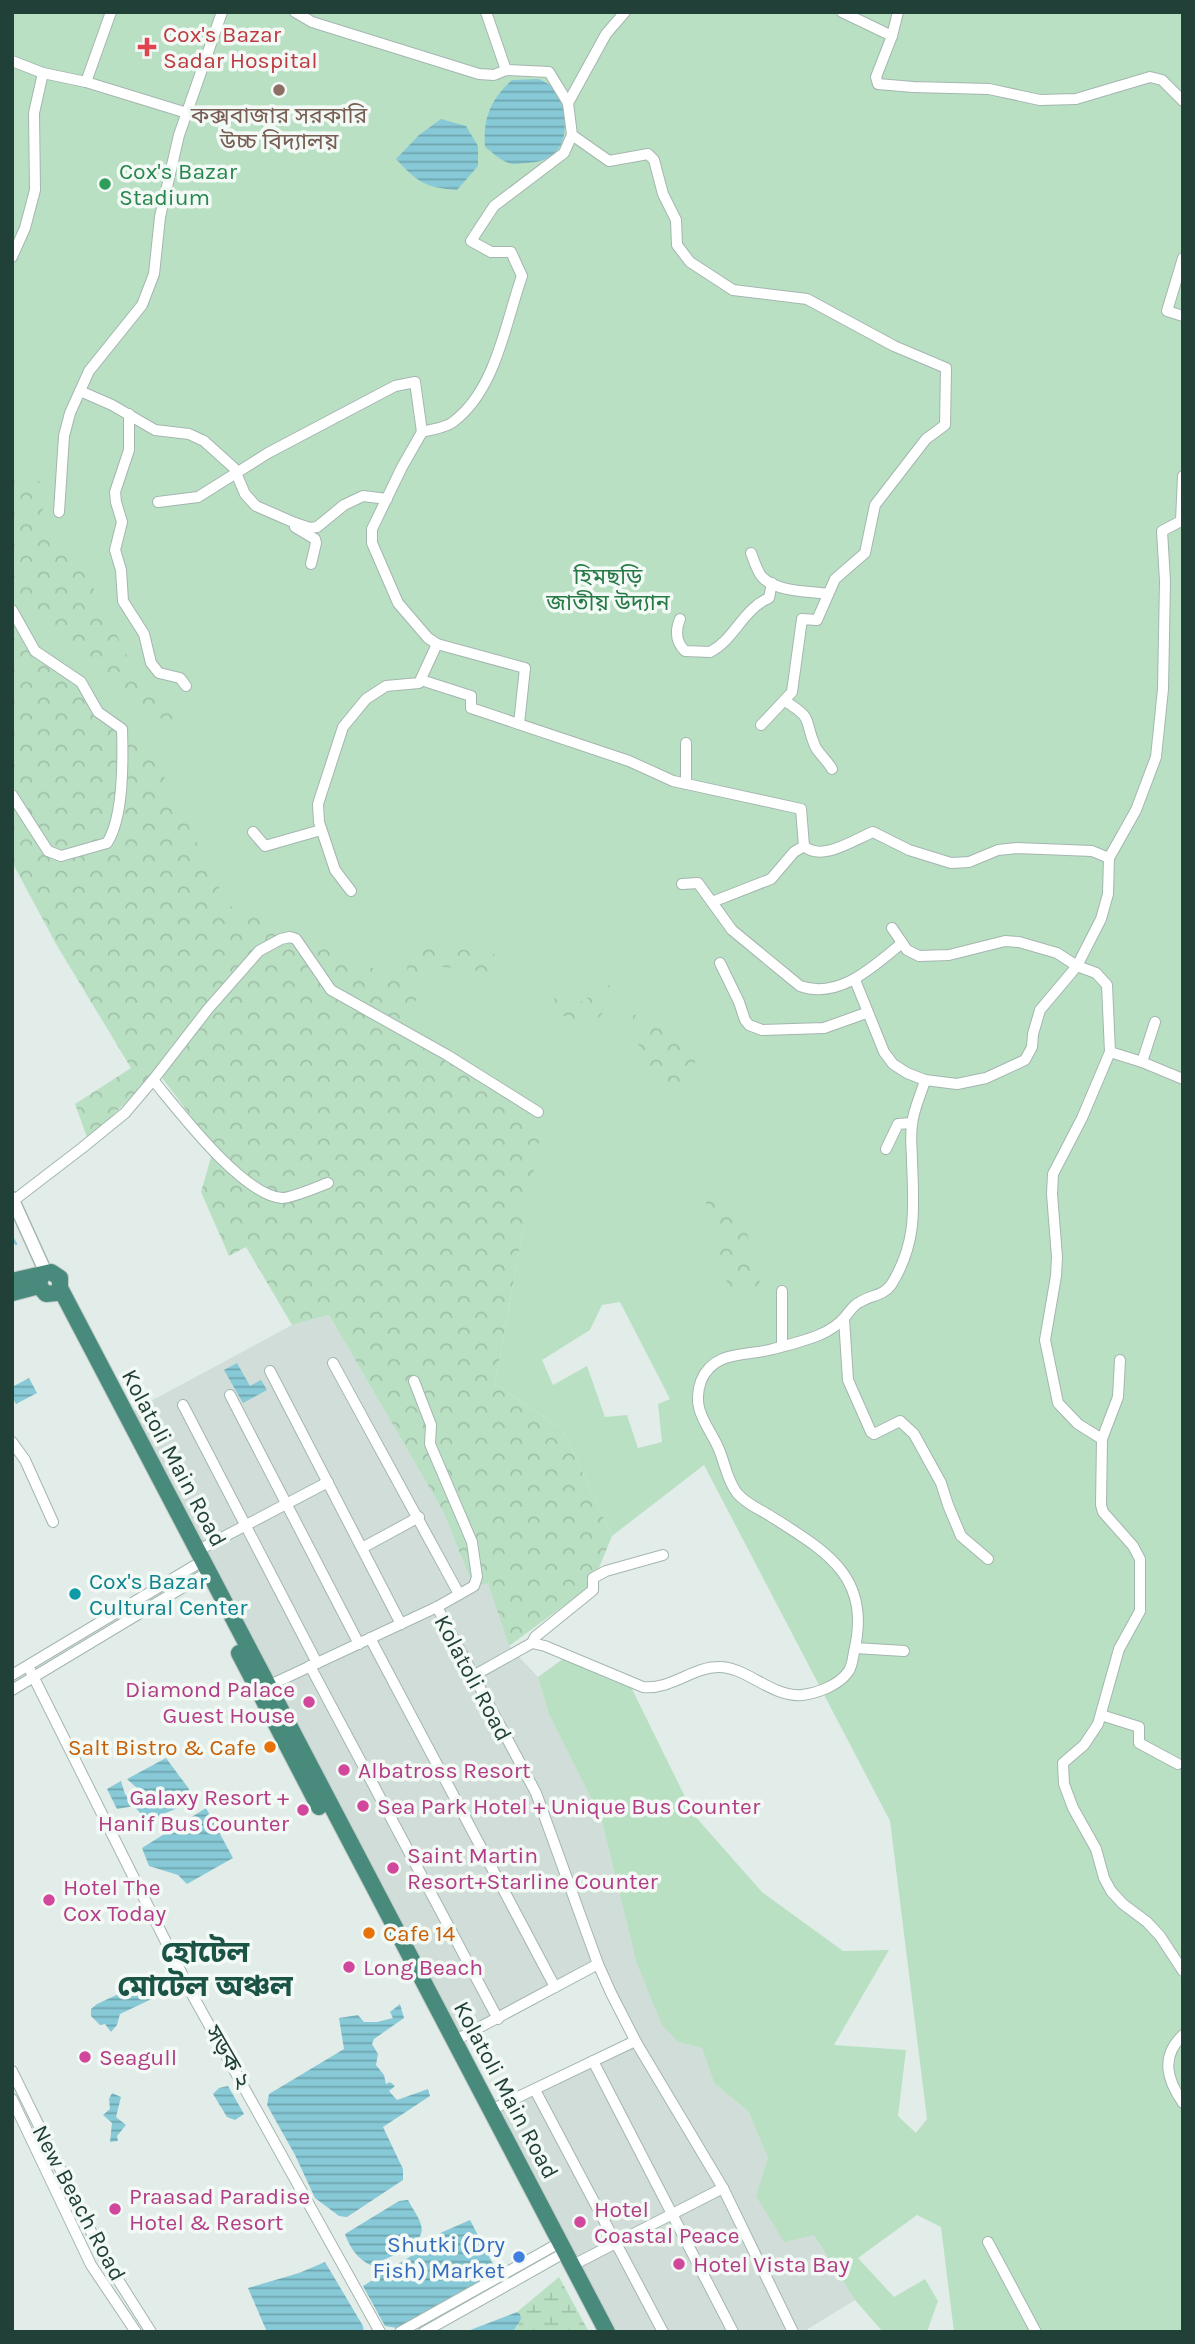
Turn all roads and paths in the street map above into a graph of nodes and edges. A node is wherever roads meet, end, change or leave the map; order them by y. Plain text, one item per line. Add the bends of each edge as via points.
1 (111, 12) edge
2 (222, 12) edge
3 (295, 12) edge
4 (486, 12) edge
5 (625, 12) edge
6 (842, 12) edge
7 (898, 12) edge
8 (892, 36) junction
9 (12, 61) edge
10 (506, 70) junction
11 (43, 73) junction
12 (86, 82) junction
13 (1183, 101) edge
14 (568, 103) junction
15 (187, 113) junction
16 (572, 135) junction
17 (12, 257) edge
18 (1183, 258) edge
19 (1183, 316) edge
20 (80, 391) junction
21 (129, 414) junction
22 (422, 432) junction
23 (237, 472) junction
24 (1183, 476) edge
25 (387, 499) junction
26 (158, 502) dead end
27 (59, 512) dead end
28 (295, 523) junction
29 (751, 553) dead end
30 (310, 564) dead end
31 (772, 583) junction
32 (828, 594) junction
33 (12, 610) edge
34 (680, 619) dead end
35 (437, 644) junction
36 (421, 680) junction
37 (186, 686) dead end
38 (785, 701) junction
39 (519, 724) junction
40 (761, 725) dead end
41 (686, 743) dead end
42 (832, 769) dead end
43 (686, 784) junction
44 (12, 795) edge
45 (321, 830) junction
46 (253, 832) dead end
47 (804, 846) junction
48 (1109, 858) junction
49 (682, 884) dead end
50 (351, 891) dead end
51 (712, 902) junction
52 (892, 928) dead end
53 (902, 943) junction
54 (720, 963) dead end
55 (1077, 966) junction
56 (855, 980) junction
57 (866, 1013) junction
58 (1156, 1023) dead end
59 (1110, 1052) junction
60 (1142, 1062) junction
61 (1183, 1079) edge
62 (153, 1080) junction
63 (925, 1080) junction
64 (538, 1112) dead end
65 (912, 1123) junction
66 (886, 1149) dead end
67 (328, 1183) dead end
68 (13, 1200) edge
69 (12, 1281) edge
70 (47, 1284) junction
71 (782, 1290) dead end
72 (12, 1293) edge
73 (844, 1319) junction
74 (782, 1346) junction
75 (1120, 1360) dead end
76 (333, 1363) dead end
77 (270, 1371) dead end
78 (414, 1381) dead end
79 (230, 1395) dead end
80 (183, 1405) dead end
81 (1102, 1439) junction
82 (12, 1442) edge
83 (328, 1482) junction
84 (288, 1504) junction
85 (419, 1517) junction
86 (53, 1522) dead end
87 (245, 1527) junction
88 (362, 1548) junction
89 (663, 1555) dead end
90 (988, 1559) dead end
91 (197, 1565) junction
92 (459, 1594) junction
93 (437, 1607) junction
94 (108, 1617) junction
95 (401, 1624) junction
96 (115, 1628) junction
97 (370, 1638) junction
98 (532, 1643) junction
99 (359, 1644) junction
100 (855, 1648) junction
101 (904, 1651) dead end
102 (313, 1664) junction
103 (28, 1666) junction
104 (12, 1675) edge
105 (473, 1676) junction
106 (34, 1677) junction
107 (268, 1686) junction
108 (12, 1690) edge
109 (1101, 1715) junction
110 (1178, 1764) dead end
111 (598, 1964) junction
112 (1183, 1971) edge
113 (555, 1987) junction
114 (498, 2019) junction
115 (1183, 2035) edge
116 (454, 2041) junction
117 (636, 2042) junction
118 (593, 2061) junction
119 (12, 2071) edge
120 (466, 2074) junction
121 (535, 2090) junction
122 (12, 2099) edge
123 (1183, 2103) edge
124 (491, 2110) junction
125 (723, 2189) junction
126 (672, 2214) junction
127 (988, 2242) dead end
128 (616, 2243) junction
129 (556, 2249) junction
130 (103, 2256) junction
131 (91, 2265) junction
132 (573, 2265) junction
133 (136, 2332) edge
134 (151, 2332) edge
135 (380, 2332) edge
136 (400, 2332) edge
137 (424, 2332) edge
138 (597, 2332) edge
139 (607, 2332) edge
140 (663, 2332) edge
141 (733, 2332) edge
142 (793, 2332) edge
143 (1036, 2332) edge

1 - 12 street
2 - 15 street
3 - 10 street via 312,22 479,74
4 - 10 street
5 - 14 street via 606,34
6 - 8 street
7 - 8 street
8 - 13 street via 876,77 878,84 989,89 1040,100 1076,99 1150,77 1162,80
9 - 11 street
10 - 14 street via 550,72
11 - 12 street
11 - 17 street via 34,113 35,190
12 - 15 street
14 - 16 street
15 - 20 street via 160,217 154,274 142,305 89,371
16 - 22 street via 564,153 494,206 471,241 491,252 511,252 522,276 485,385 452,424
16 - 32 street via 609,161 648,154 676,220 677,244 690,262 733,290 807,299 946,368 945,425 926,439 875,505 865,553 835,579
18 - 19 street via 1167,311
20 - 21 street
20 - 27 street via 64,436
21 - 23 street via 155,430 189,434 204,441
21 - 37 street via 129,450 115,492 122,522 115,550 123,601 145,634 159,673 180,678
22 - 23 street via 415,382 395,386
22 - 25 street
23 - 26 street via 198,497
23 - 28 street via 245,495 256,506
24 - 48 street via 1181,521 1162,531 1163,689 1156,757 1136,810
25 - 28 street via 363,496 317,527
25 - 35 street via 372,529 372,543 398,603
28 - 30 street via 295,528 315,539
29 - 31 street via 761,576
31 - 32 street
31 - 34 street via 769,598 754,606 710,652 685,651 680,646
32 - 38 street via 817,620 803,619 792,692
33 - 44 street via 35,651 81,682 98,712 122,729 123,764 115,831 107,843 61,856 48,851
35 - 36 street
35 - 39 street via 525,668
36 - 39 street via 471,696 471,708
36 - 45 street via 386,686 366,699 343,727 318,804
38 - 40 street
38 - 42 street via 804,713 816,749
39 - 43 street
41 - 43 street
43 - 47 street via 801,809
45 - 46 street via 265,846
45 - 50 street via 335,870
47 - 48 street via 822,853 873,832 951,863 1017,848 1092,851
47 - 51 street via 771,879
48 - 55 street via 1108,894 1101,919
49 - 51 street via 698,883
51 - 56 street via 732,930 800,986 833,989
52 - 53 street
53 - 55 street via 914,954 929,957 1019,942 1057,953
53 - 56 street
54 - 57 street via 745,1020 762,1030 824,1028
55 - 59 street via 1097,973 1107,985
55 - 63 street via 1040,1010 1030,1054 1020,1064 967,1084
56 - 57 street
57 - 63 street via 893,1064
58 - 60 street
59 - 60 street
59 - 81 street via 1053,1174 1057,1257 1045,1340 1058,1403 1078,1424
60 - 61 street
62 - 64 street via 260,950 290,937 296,939 331,990
62 - 67 street via 216,1154 252,1186 283,1198
62 - 68 street via 125,1113
63 - 65 street
65 - 66 street via 898,1124
65 - 73 street via 910,1242 889,1288 861,1300
68 - 70 street
69 - 70 highway
70 - 72 highway
70 - 91 highway, Kolatoli Main Road
71 - 74 street
73 - 74 street via 817,1336
73 - 90 street via 848,1380 871,1432 900,1421 914,1434 941,1483 961,1536
74 - 100 street via 732,1355 715,1363 699,1388 701,1413 742,1498 815,1545 850,1583 859,1616
75 - 81 street via 1118,1397
76 - 85 street
77 - 83 street
78 - 92 street via 431,1425 430,1444 472,1542 477,1577 474,1586
79 - 84 street
80 - 87 street
81 - 109 street via 1101,1505 1140,1559 1141,1602 1119,1649
82 - 86 street
83 - 84 street
83 - 88 street
84 - 87 street
84 - 99 street
85 - 88 street
85 - 92 street
87 - 91 street
87 - 102 street
88 - 95 street
89 - 98 street via 593,1578 593,1590
91 - 94 street
91 - 96 street
91 - 107 highway, Kolatoli Main Road
91 - 120 highway, Kolatoli Main Road
92 - 93 street
93 - 95 street, Kolatoli Road
93 - 105 street, Kolatoli Road
94 - 96 street
94 - 103 street
95 - 97 street, Kolatoli Road
96 - 106 street
97 - 99 street, Kolatoli Road
97 - 113 street
98 - 100 street via 643,1687 656,1688 715,1667 728,1667 771,1689 800,1695 837,1682 849,1671
98 - 105 street
99 - 102 street, Kolatoli Road
100 - 101 street
102 - 107 street, Kolatoli Road
102 - 114 street
103 - 104 street
103 - 106 street, সড়ক ২
105 - 111 street, Kolatoli Road via 536,1793
106 - 108 street
106 - 135 street, সড়ক ২ via 193,1996
107 - 116 highway, Kolatoli Main Road
109 - 110 street via 1139,1727 1139,1743
109 - 112 street via 1084,1745 1063,1763 1064,1784 1111,1891 1160,1936
111 - 113 street
111 - 117 street, Kolatoli Road
113 - 114 street
114 - 116 street
115 - 123 street via 1173,2048 1168,2067 1171,2085
116 - 120 highway, Kolatoli Main Road
117 - 118 street
117 - 125 street
118 - 121 street
118 - 126 street
119 - 130 street, New Beach Road
120 - 124 highway, Kolatoli Main Road
120 - 129 highway, Kolatoli Main Road
121 - 124 street
121 - 128 street
122 - 131 street, New Beach Road
124 - 129 highway, Kolatoli Main Road
125 - 126 street
125 - 142 street
126 - 128 street
126 - 141 street
127 - 143 street
128 - 132 street
128 - 140 street
129 - 132 highway
129 - 136 street
129 - 137 street
129 - 138 highway
130 - 131 street
130 - 134 street, New Beach Road
131 - 133 street, New Beach Road
132 - 139 highway

